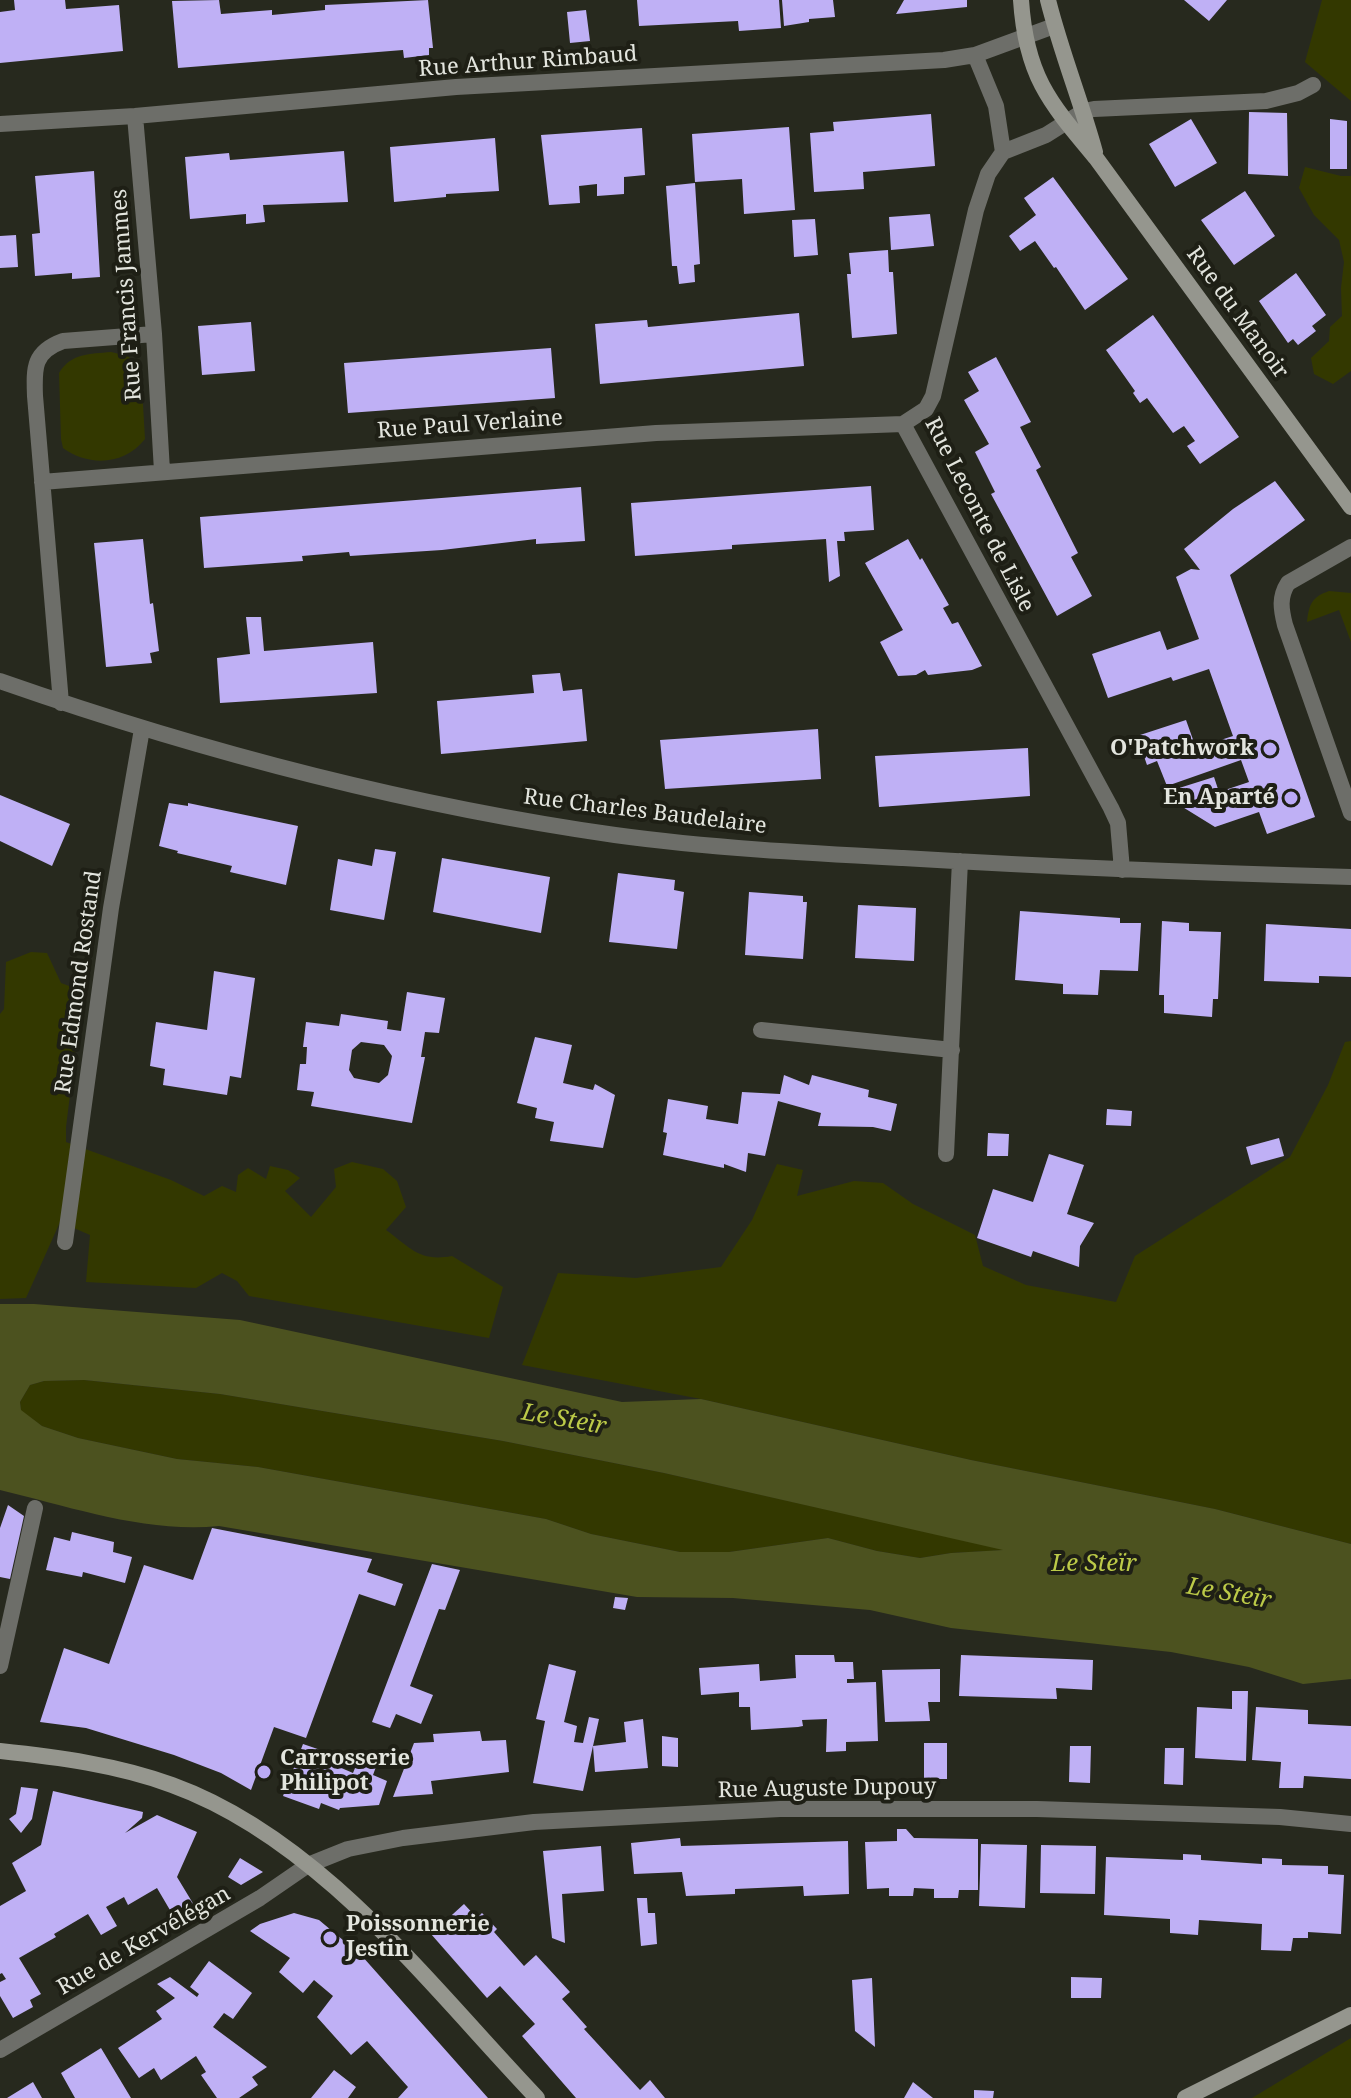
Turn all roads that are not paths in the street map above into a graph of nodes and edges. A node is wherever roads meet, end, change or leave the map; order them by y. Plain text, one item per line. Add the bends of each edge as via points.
1 (1021, 0) edge
2 (1048, 0) edge
3 (1054, 26) junction
4 (1024, 37) junction
5 (975, 55) junction
6 (1313, 85) dead end
7 (1084, 111) junction
8 (135, 116) junction
9 (1065, 122) junction
10 (0, 124) edge
11 (1003, 152) junction
12 (1096, 158) junction
13 (154, 334) junction
14 (903, 424) junction
15 (162, 471) junction
16 (42, 482) junction
17 (1346, 500) edge
18 (1351, 524) edge
19 (1351, 547) edge
20 (0, 681) edge
21 (61, 703) junction
22 (142, 729) junction
23 (1351, 813) edge
24 (960, 861) junction
25 (1122, 870) junction
26 (1351, 877) edge
27 (761, 1030) dead end
28 (952, 1050) junction
29 (946, 1154) dead end
30 (65, 1242) dead end
31 (35, 1508) dead end
32 (0, 1666) edge
33 (0, 1751) edge
34 (1351, 1824) edge
35 (308, 1865) junction
36 (1351, 2015) edge
37 (0, 2050) edge
38 (537, 2098) edge
39 (1185, 2098) edge

1 - 4 street, Rue du Manoir
2 - 3 street, Rue du Manoir
3 - 4 street, Rue Arthur Rimbaud
3 - 7 street, Rue du Manoir
4 - 5 street, Rue Arthur Rimbaud
4 - 9 street, Rue du Manoir via 1040,84
5 - 8 street, Rue Arthur Rimbaud via 456,87
5 - 11 street via 996,106
6 - 7 street via 1266,101
7 - 9 street
7 - 12 street, Rue du Manoir
8 - 10 street, Rue Arthur Rimbaud
8 - 13 street, Rue Francis Jammes
9 - 11 street
9 - 12 street, Rue du Manoir
11 - 14 street, Rue Leconte de Lisle via 982,187 933,396 926,409
12 - 17 street, Rue du Manoir
13 - 15 street, Rue Francis Jammes
13 - 16 street via 63,341 42,353 35,380
14 - 15 street, Rue Paul Verlaine via 656,433
14 - 25 street, Rue Leconte de Lisle via 1111,808 1118,823
15 - 16 street, Rue Paul Verlaine
16 - 21 street
17 - 18 street, Rue du Manoir
19 - 23 street via 1288,583 1281,603
20 - 21 street, Rue Charles Baudelaire
21 - 22 street, Rue Charles Baudelaire
22 - 24 street, Rue Charles Baudelaire via 346,784 612,834
22 - 30 street, Rue Edmond Rostand via 111,908
24 - 25 street, Rue Charles Baudelaire
24 - 28 street
25 - 26 street, Rue Charles Baudelaire
27 - 28 street
28 - 29 street
31 - 32 street
33 - 35 street via 171,1784 231,1814
34 - 35 street, Rue Auguste Dupouy via 1037,1809 645,1814 403,1838 348,1849
35 - 37 street, Rue de Kervélégan
35 - 38 street via 376,1925
36 - 39 street

